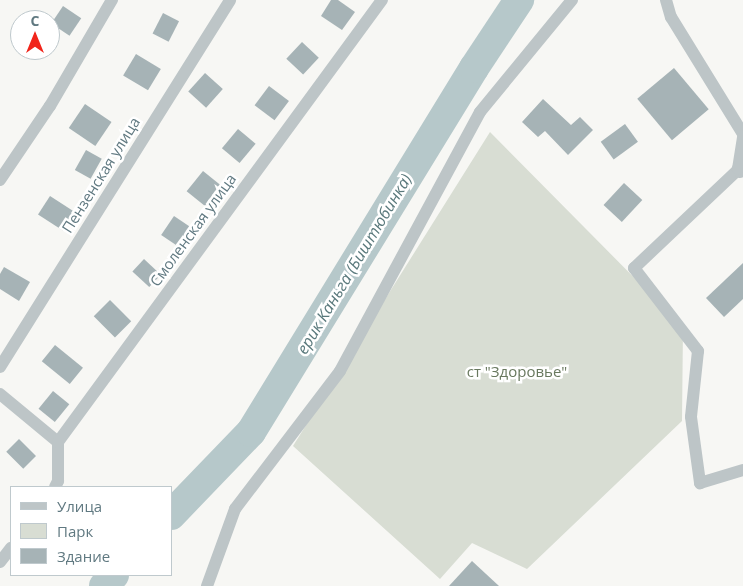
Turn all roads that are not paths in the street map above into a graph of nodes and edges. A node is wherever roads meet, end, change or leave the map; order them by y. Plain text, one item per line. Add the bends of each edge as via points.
1 (112, 0) edge
2 (230, 0) edge
3 (382, 0) edge
4 (572, 0) edge
5 (666, 0) edge
6 (743, 135) edge
7 (741, 170) edge
8 (0, 180) edge
9 (0, 367) edge
10 (0, 394) edge
11 (58, 442) junction
12 (743, 470) edge
13 (55, 486) edge
14 (10, 549) edge
15 (0, 562) edge
16 (208, 586) edge

1 - 8 street via 50,106
2 - 9 street, Пензенская улица
3 - 11 street, Смоленская улица
4 - 16 street via 480,112 340,371 235,509
5 - 6 street via 671,17
6 - 7 street
7 - 12 street via 634,268 698,351 691,417 700,483
10 - 11 street
11 - 13 street via 58,482
14 - 15 street

